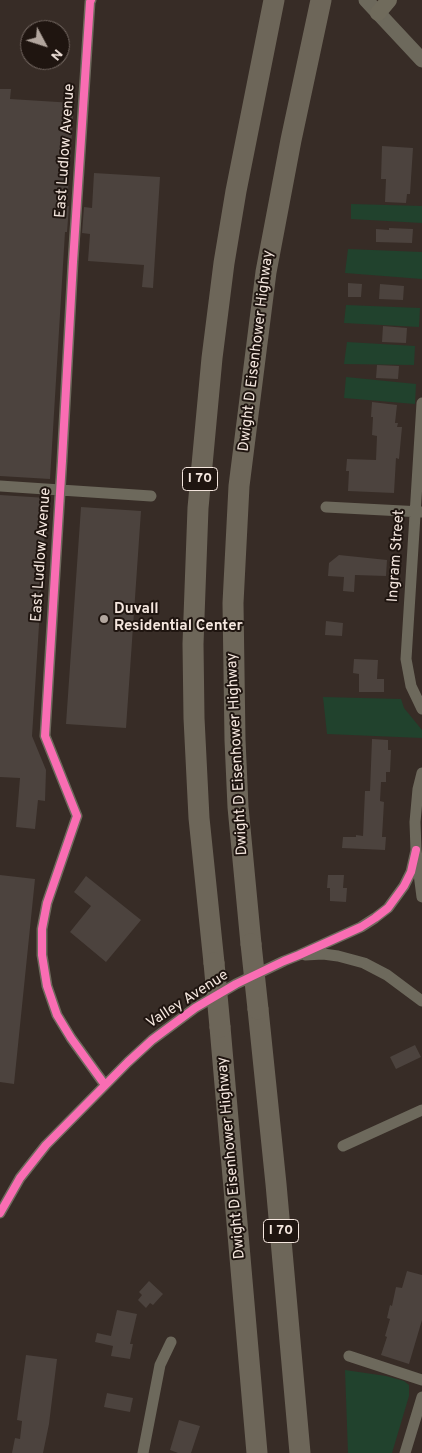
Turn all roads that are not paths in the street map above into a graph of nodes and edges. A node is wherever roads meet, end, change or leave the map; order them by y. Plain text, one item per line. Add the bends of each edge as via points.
1 (91, 0) edge
2 (274, 0) edge
3 (366, 0) edge
4 (321, 3) edge
5 (384, 6) edge
6 (422, 60) edge
7 (422, 403) edge
8 (0, 486) edge
9 (60, 490) junction
10 (151, 496) dead end
11 (326, 507) dead end
12 (419, 512) edge
13 (422, 708) edge
14 (422, 772) edge
15 (416, 850) junction
16 (422, 897) edge
17 (299, 955) junction
18 (422, 1001) edge
19 (105, 1085) junction
20 (422, 1110) edge
21 (343, 1146) dead end
22 (0, 1213) edge
23 (171, 1342) dead end
24 (349, 1356) dead end
25 (422, 1380) edge
26 (422, 1397) edge
27 (419, 1424) edge
28 (143, 1453) edge
29 (257, 1453) edge
30 (300, 1453) edge
31 (405, 1453) edge

1 - 9 street, East Ludlow Avenue
2 - 29 highway, Dwight D Eisenhower Highway / I 70, bridge via 224,262 198,508 193,644 199,818
3 - 5 street
4 - 30 highway, Dwight D Eisenhower Highway / I 70, bridge via 266,272 240,486 233,603 238,807
5 - 6 street
7 - 12 street, Ingram Street
8 - 9 street
9 - 10 street
9 - 19 street, East Ludlow Avenue via 45,736 77,816 48,903 42,929 43,960 58,1015
11 - 12 street
12 - 13 street, Ingram Street via 406,659 411,686
14 - 15 street via 415,822
15 - 16 street
15 - 17 street, Valley Avenue via 411,872 388,908 361,926
17 - 18 street, Valley Avenue via 328,955 364,963 388,975
17 - 19 street, Valley Avenue via 236,984 188,1013 152,1040
19 - 22 street, Valley Avenue via 36,1157
20 - 21 street
23 - 28 street via 160,1365
24 - 25 street
26 - 27 street
27 - 31 street

